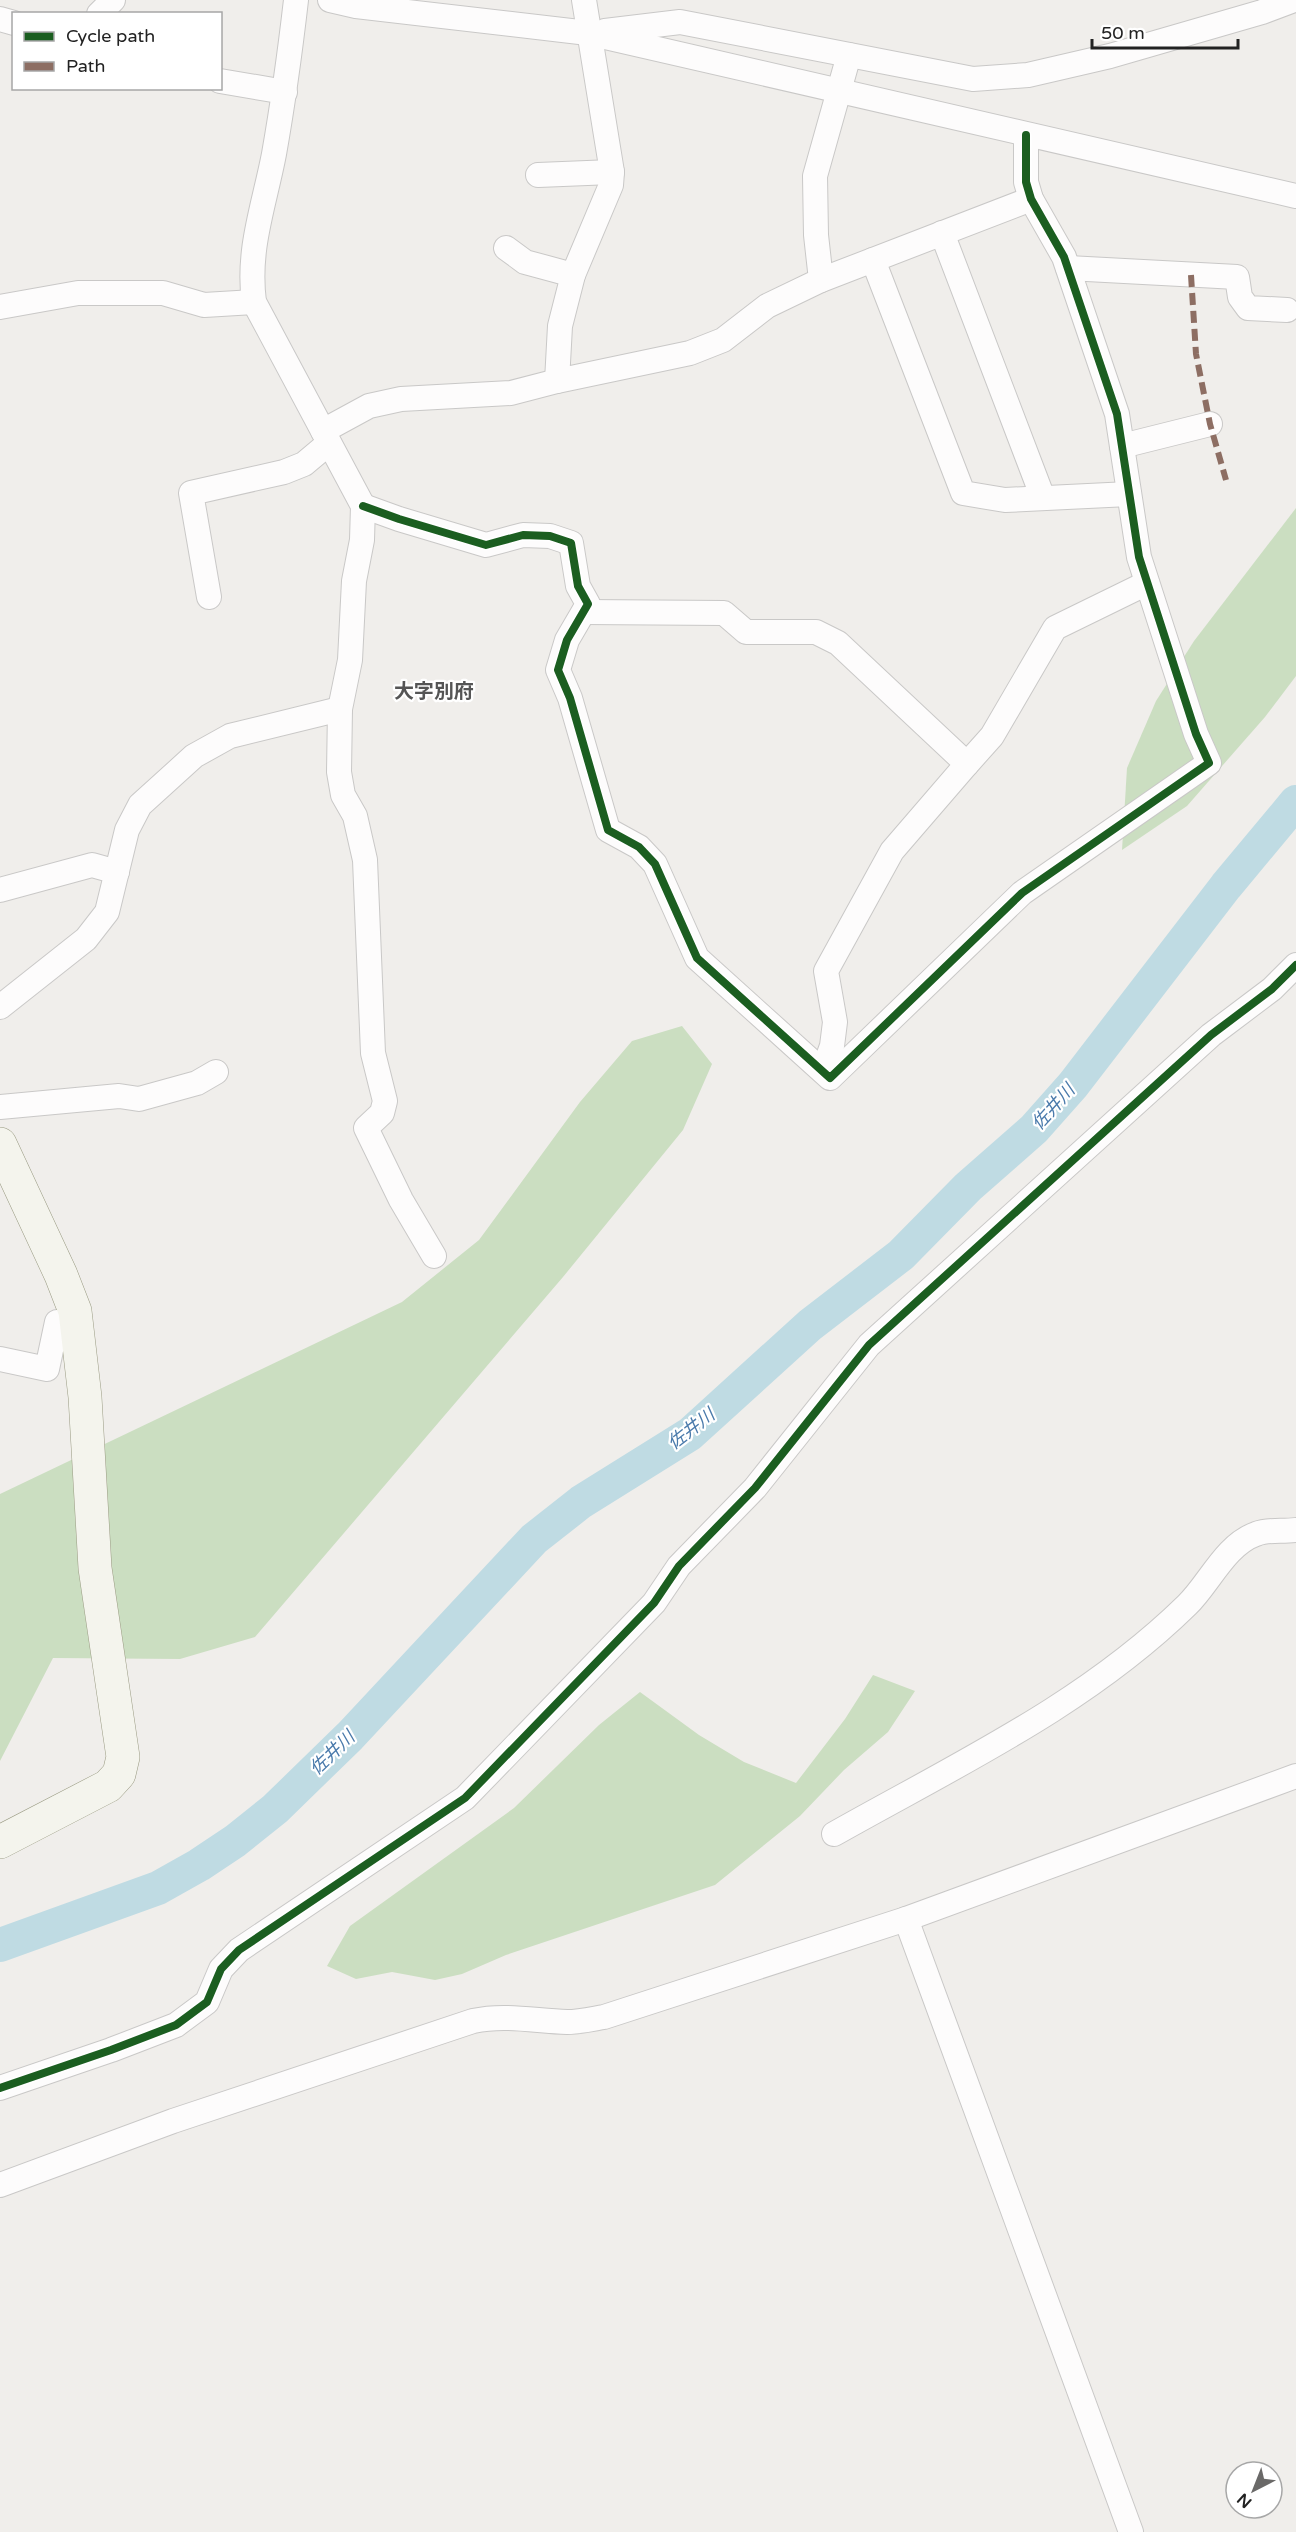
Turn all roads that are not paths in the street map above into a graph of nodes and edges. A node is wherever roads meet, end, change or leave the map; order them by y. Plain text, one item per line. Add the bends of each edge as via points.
1 (113, 0) edge
2 (296, 0) edge
3 (330, 0) edge
4 (584, 0) edge
5 (1294, 0) edge
6 (101, 12) edge
7 (588, 33) junction
8 (849, 55) junction
9 (222, 81) edge
10 (285, 92) junction
11 (839, 92) junction
12 (1026, 135) junction
13 (612, 172) junction
14 (538, 175) dead end
15 (1296, 196) edge
16 (1030, 200) junction
17 (942, 233) junction
18 (506, 248) dead end
19 (873, 260) junction
20 (1068, 268) junction
21 (573, 275) junction
22 (821, 280) junction
23 (254, 303) junction
24 (0, 307) edge
25 (1287, 310) dead end
26 (557, 381) junction
27 (1210, 424) dead end
28 (326, 437) junction
29 (1122, 446) junction
30 (1129, 494) junction
31 (1043, 498) junction
32 (363, 506) junction
33 (1147, 583) junction
34 (209, 597) dead end
35 (584, 612) junction
36 (340, 709) junction
37 (967, 764) junction
38 (117, 872) junction
39 (0, 890) edge
40 (1296, 965) edge
41 (0, 1007) edge
42 (823, 1071) junction
43 (216, 1072) dead end
44 (0, 1107) edge
45 (0, 1144) edge
46 (434, 1256) dead end
47 (78, 1326) junction
48 (0, 1359) edge
49 (1296, 1530) edge
50 (1296, 1776) edge
51 (834, 1834) dead end
52 (0, 1842) edge
53 (906, 1920) junction
54 (0, 2088) edge
55 (0, 2185) edge
56 (1131, 2532) edge

1 - 6 street
2 - 10 street
3 - 7 street
4 - 7 street
5 - 8 street via 1110,56 1028,75 973,79
7 - 8 street via 680,22
7 - 11 street
7 - 13 street
8 - 11 street
9 - 10 street
10 - 23 street via 252,251
11 - 12 street
11 - 22 street via 815,176
12 - 15 street
12 - 16 street
13 - 14 street
13 - 21 street via 611,186
16 - 17 street
16 - 20 street
17 - 19 street
17 - 31 street
18 - 21 street via 525,262
19 - 22 street
19 - 31 street via 963,493 1005,500
20 - 25 street via 1237,277 1240,297 1248,308
20 - 29 street via 1117,414
21 - 26 street via 560,326
22 - 26 street via 767,306 723,340 690,353
23 - 24 street via 204,305 163,293 78,293
23 - 28 street
26 - 28 street via 510,393 401,399 369,406
27 - 29 street
28 - 32 street
28 - 34 street via 304,464 191,494
29 - 30 street
30 - 31 street
30 - 33 street
32 - 35 street via 486,545 523,535 550,536 572,543 578,586 588,604
32 - 36 street via 350,660
33 - 37 street via 1055,628 992,736
33 - 42 street via 1209,763 1022,893 830,1078
35 - 37 street via 724,614 746,632 816,632 838,643
35 - 42 street via 567,640 558,670 570,698 608,830 639,847 655,864 697,958
36 - 38 street via 230,736 194,756 140,805 127,830
36 - 46 street via 339,772 343,795 356,816 365,860 373,1053 385,1101 382,1113 366,1128
37 - 42 street via 892,851 826,971 835,1022
38 - 39 street via 92,865
38 - 41 street via 107,912 86,939
40 - 54 street via 1272,989 1211,1035 869,1345 755,1488 679,1566 654,1603 465,1798 239,1950 221,1969 207,2002 176,2025
43 - 44 street via 197,1083 139,1099 119,1096
45 - 47 street via 61,1275
47 - 48 street via 57,1322 47,1369
47 - 52 street via 95,1568 122,1767 108,1786
49 - 51 street via 1255,1534 1241,1542 1189,1604 1115,1667 1032,1724
50 - 53 street
53 - 55 street via 604,2017 569,2022 485,2018 455,2026 173,2121
53 - 56 street

